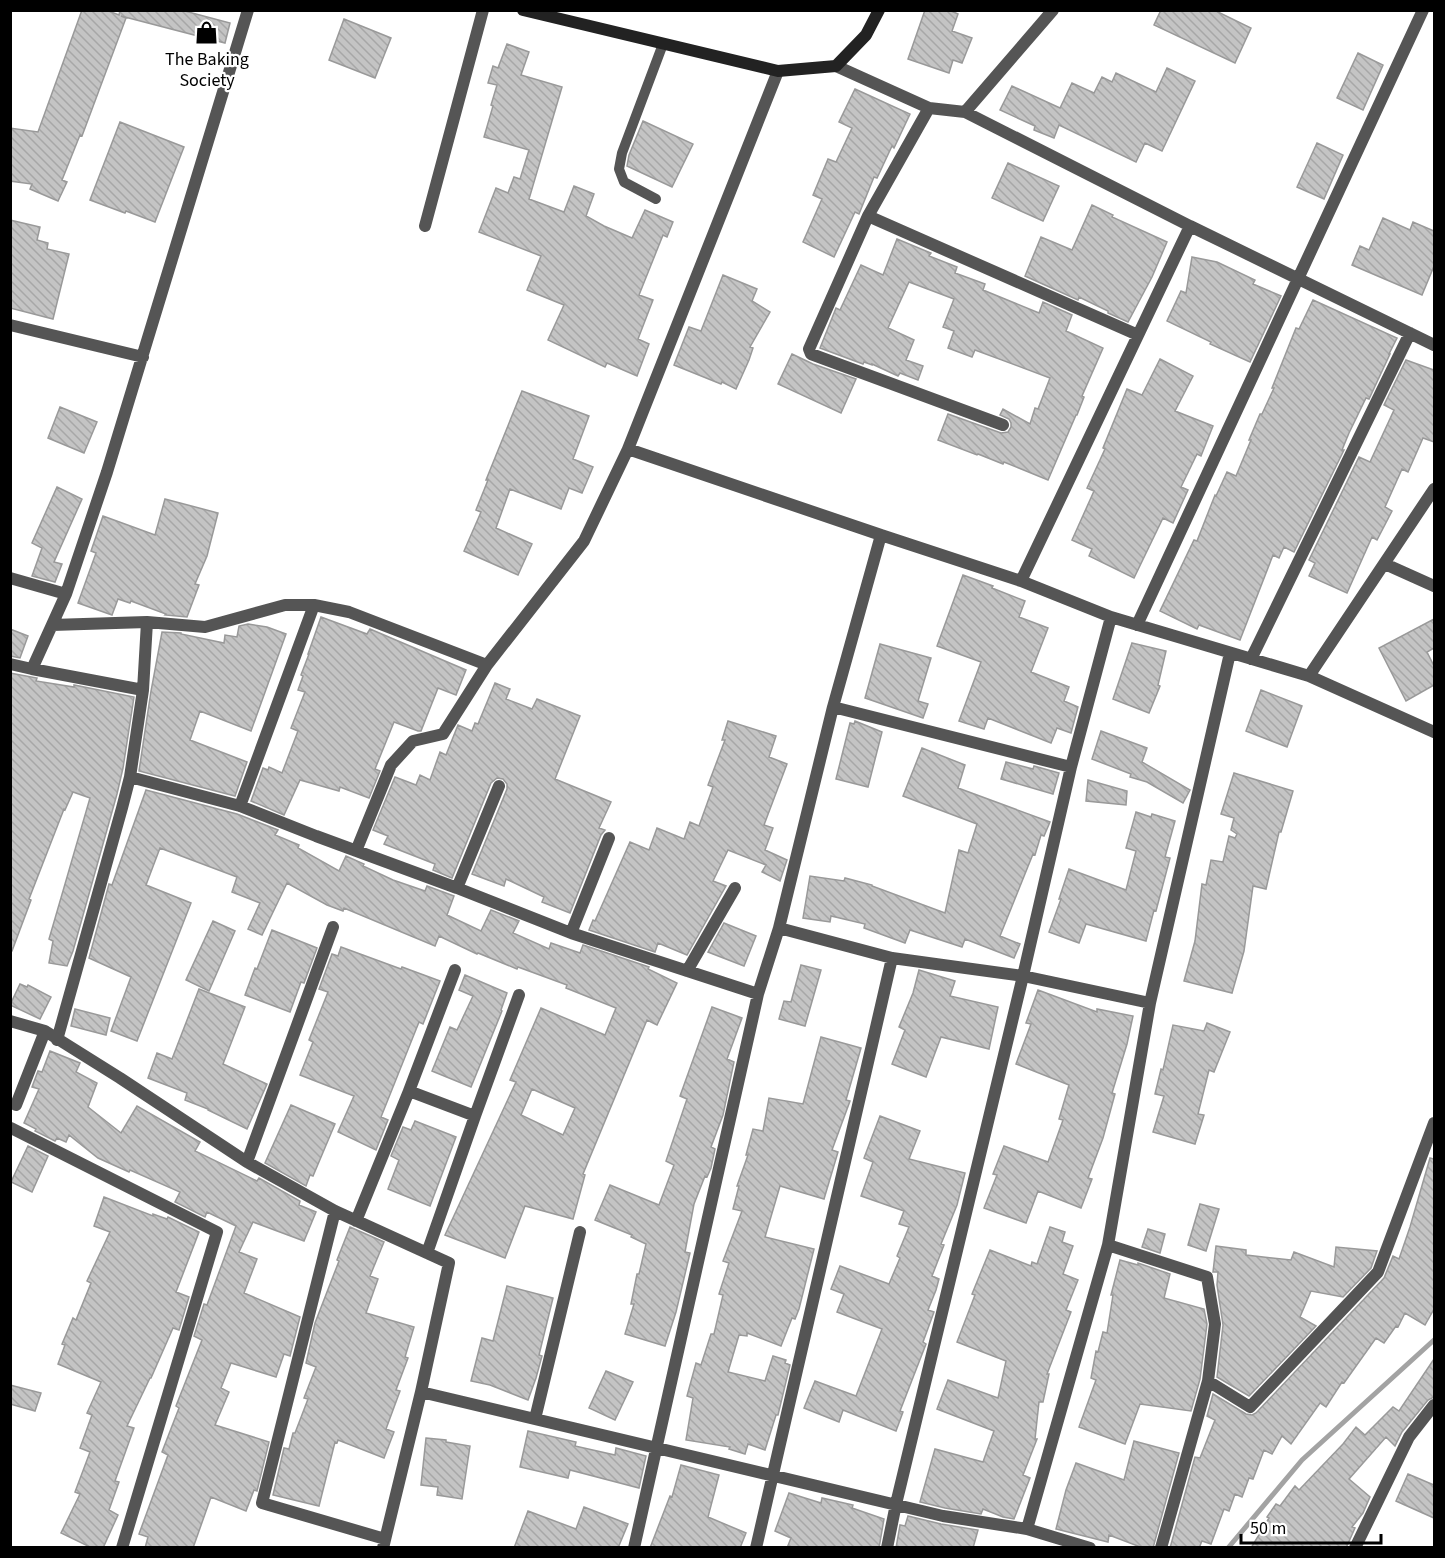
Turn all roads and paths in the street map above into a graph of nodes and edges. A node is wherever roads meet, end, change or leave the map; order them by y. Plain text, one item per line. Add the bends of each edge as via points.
1 (248, 10) edge
2 (483, 10) edge
3 (523, 10) edge
4 (879, 10) edge
5 (1053, 10) edge
6 (1423, 10) edge
7 (663, 44) junction
8 (836, 66) junction
9 (778, 71) junction
10 (929, 108) junction
11 (965, 112) junction
12 (656, 199) dead end
13 (868, 216) junction
14 (425, 226) dead end
15 (1190, 226) junction
16 (1298, 279) junction
17 (10, 325) edge
18 (1410, 333) junction
19 (1138, 335) junction
20 (1434, 345) edge
21 (143, 357) junction
22 (1003, 425) dead end
23 (628, 449) junction
24 (1434, 489) edge
25 (881, 535) junction
26 (1385, 564) junction
27 (10, 578) edge
28 (1022, 581) junction
29 (1434, 586) edge
30 (66, 594) junction
31 (314, 605) junction
32 (1111, 617) junction
33 (147, 622) junction
34 (52, 625) junction
35 (1137, 625) junction
36 (1230, 653) junction
37 (1251, 659) junction
38 (10, 664) edge
39 (488, 665) junction
40 (32, 669) junction
41 (1309, 676) junction
42 (143, 690) junction
43 (833, 707) junction
44 (1434, 732) edge
45 (1071, 767) junction
46 (130, 777) junction
47 (499, 786) dead end
48 (240, 806) junction
49 (609, 838) dead end
50 (356, 851) junction
51 (457, 888) junction
52 (735, 888) dead end
53 (333, 927) dead end
54 (779, 928) junction
55 (571, 933) junction
56 (892, 958) junction
57 (455, 970) dead end
58 (687, 971) junction
59 (1023, 976) junction
60 (519, 994) dead end
61 (758, 994) junction
62 (1150, 1004) junction
63 (10, 1021) edge
64 (45, 1031) junction
65 (57, 1040) junction
66 (409, 1091) junction
67 (475, 1116) junction
68 (12, 1117) edge
69 (1434, 1128) edge
70 (247, 1162) junction
71 (335, 1212) junction
72 (356, 1221) junction
73 (580, 1232) dead end
74 (1108, 1245) junction
75 (427, 1254) junction
76 (1208, 1381) junction
77 (421, 1392) junction
78 (1434, 1405) edge
79 (535, 1419) junction
80 (657, 1448) junction
81 (772, 1475) junction
82 (896, 1504) junction
83 (1027, 1529) junction
84 (384, 1543) edge
85 (122, 1548) edge
86 (634, 1548) edge
87 (756, 1548) edge
88 (887, 1548) edge
89 (1090, 1548) edge
90 (1161, 1548) edge
91 (1355, 1548) edge

1 - 21 street
2 - 14 street
3 - 7 street
4 - 8 street via 866,35
5 - 11 street
6 - 16 street
7 - 9 street
7 - 12 lane via 619,169 624,182
8 - 9 street
8 - 10 street
9 - 23 street
10 - 11 street
10 - 13 street
11 - 15 street
13 - 19 street
13 - 22 street via 808,349 811,354
15 - 16 street
15 - 19 street
16 - 18 street
16 - 35 street
17 - 21 street
18 - 20 street
18 - 37 street
19 - 28 street
21 - 30 street
23 - 25 street
23 - 39 street via 584,541
24 - 26 street
25 - 28 street
25 - 43 street
26 - 29 street
26 - 41 street
27 - 30 street
28 - 32 street
30 - 34 street
31 - 33 street via 285,605 204,627
31 - 39 street via 349,612
31 - 48 street
32 - 35 street
32 - 45 street
33 - 34 street
33 - 42 street
34 - 40 street
35 - 36 street
36 - 37 street
36 - 62 street
37 - 41 street
38 - 40 street
39 - 50 street via 443,734 413,741 391,765
40 - 42 street
41 - 44 street
42 - 46 street
43 - 45 street
43 - 54 street
45 - 59 street
46 - 48 street
46 - 65 street
47 - 51 street
48 - 50 street
49 - 55 street
50 - 51 street
51 - 55 street
52 - 58 street
53 - 70 street
54 - 56 street
54 - 61 street
55 - 58 street
56 - 59 street
56 - 81 street
57 - 66 street
58 - 61 street
59 - 62 street
59 - 82 street
60 - 67 street
61 - 80 street
62 - 74 street
63 - 64 street
64 - 65 street
64 - 68 street
65 - 70 street
66 - 67 street
66 - 72 street
67 - 75 street
68 - 85 street via 217,1232
69 - 76 street via 1378,1272 1250,1407
70 - 71 street
71 - 72 street
71 - 84 street via 262,1503
72 - 75 street
73 - 79 street
74 - 76 street via 1207,1277 1215,1324
74 - 83 street
75 - 77 street via 449,1263
76 - 90 street
77 - 79 street
77 - 84 street
78 - 91 street via 1409,1437
79 - 80 street
80 - 81 street
80 - 86 street
81 - 82 street
81 - 87 street
82 - 83 street
82 - 88 street
83 - 89 street

